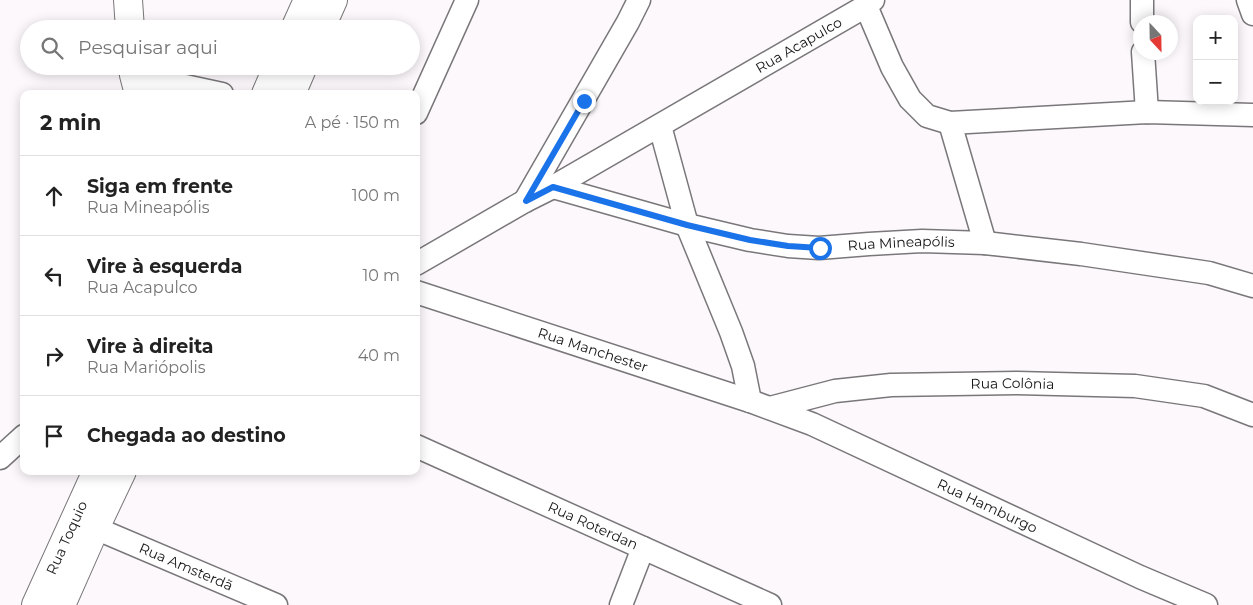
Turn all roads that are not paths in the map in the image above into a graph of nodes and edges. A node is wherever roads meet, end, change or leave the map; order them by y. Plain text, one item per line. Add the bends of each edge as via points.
1 (128, 0) edge
2 (308, 0) edge
3 (333, 0) edge
4 (467, 0) edge
5 (639, 0) edge
6 (1142, 0) edge
7 (1248, 0) edge
8 (870, 3) edge
9 (1253, 14) edge
10 (1142, 15) edge
11 (129, 20) edge
12 (299, 20) edge
13 (324, 20) edge
14 (1144, 60) edge
15 (274, 75) edge
16 (299, 75) edge
17 (135, 78) edge
18 (200, 90) edge
19 (268, 90) edge
20 (293, 90) edge
21 (420, 104) edge
22 (1147, 112) junction
23 (1253, 115) edge
24 (950, 123) junction
25 (660, 126) junction
26 (553, 187) junction
27 (526, 201) junction
28 (687, 225) junction
29 (985, 244) junction
30 (420, 262) edge
31 (1253, 286) edge
32 (420, 293) edge
33 (760, 404) junction
34 (1251, 416) edge
35 (20, 440) edge
36 (420, 448) edge
37 (0, 458) edge
38 (95, 475) edge
39 (120, 475) edge
40 (96, 528) junction
41 (643, 548) junction
42 (1140, 577) junction
43 (36, 605) edge
44 (62, 605) edge
45 (276, 605) edge
46 (621, 605) edge
47 (770, 605) edge
48 (1158, 605) edge
49 (1206, 605) edge

1 - 11 street
2 - 12 street
3 - 13 street
4 - 21 street
5 - 27 street
6 - 10 street
7 - 9 street
8 - 24 street, Rua Acapulco via 892,67 910,99 927,116
8 - 25 street, Rua Acapulco
14 - 22 street
15 - 19 street
16 - 20 street
17 - 18 street
22 - 23 street, Rua Acapulco
22 - 24 street, Rua Acapulco
24 - 29 street
25 - 26 street, Rua Acapulco
25 - 28 street
26 - 27 street, Rua Acapulco
26 - 28 street, Rua Mineapólis
27 - 30 street, Rua Acapulco
28 - 29 street, Rua Mineapólis via 788,246 820,248 922,241
28 - 33 street
29 - 31 street, Rua Mineapólis via 1208,273
32 - 33 street, Rua Manchester
33 - 34 street, Rua Colônia via 891,385 1135,386 1204,396
33 - 42 street, Rua Hamburgo via 812,424
35 - 37 street
36 - 41 street, Rua Roterdan
38 - 43 street, Rua Toquio
39 - 40 street
40 - 44 street
40 - 45 street, Rua Amsterdã
41 - 46 street
41 - 47 street, Rua Roterdan
42 - 48 street
42 - 49 street, Rua Hamburgo

